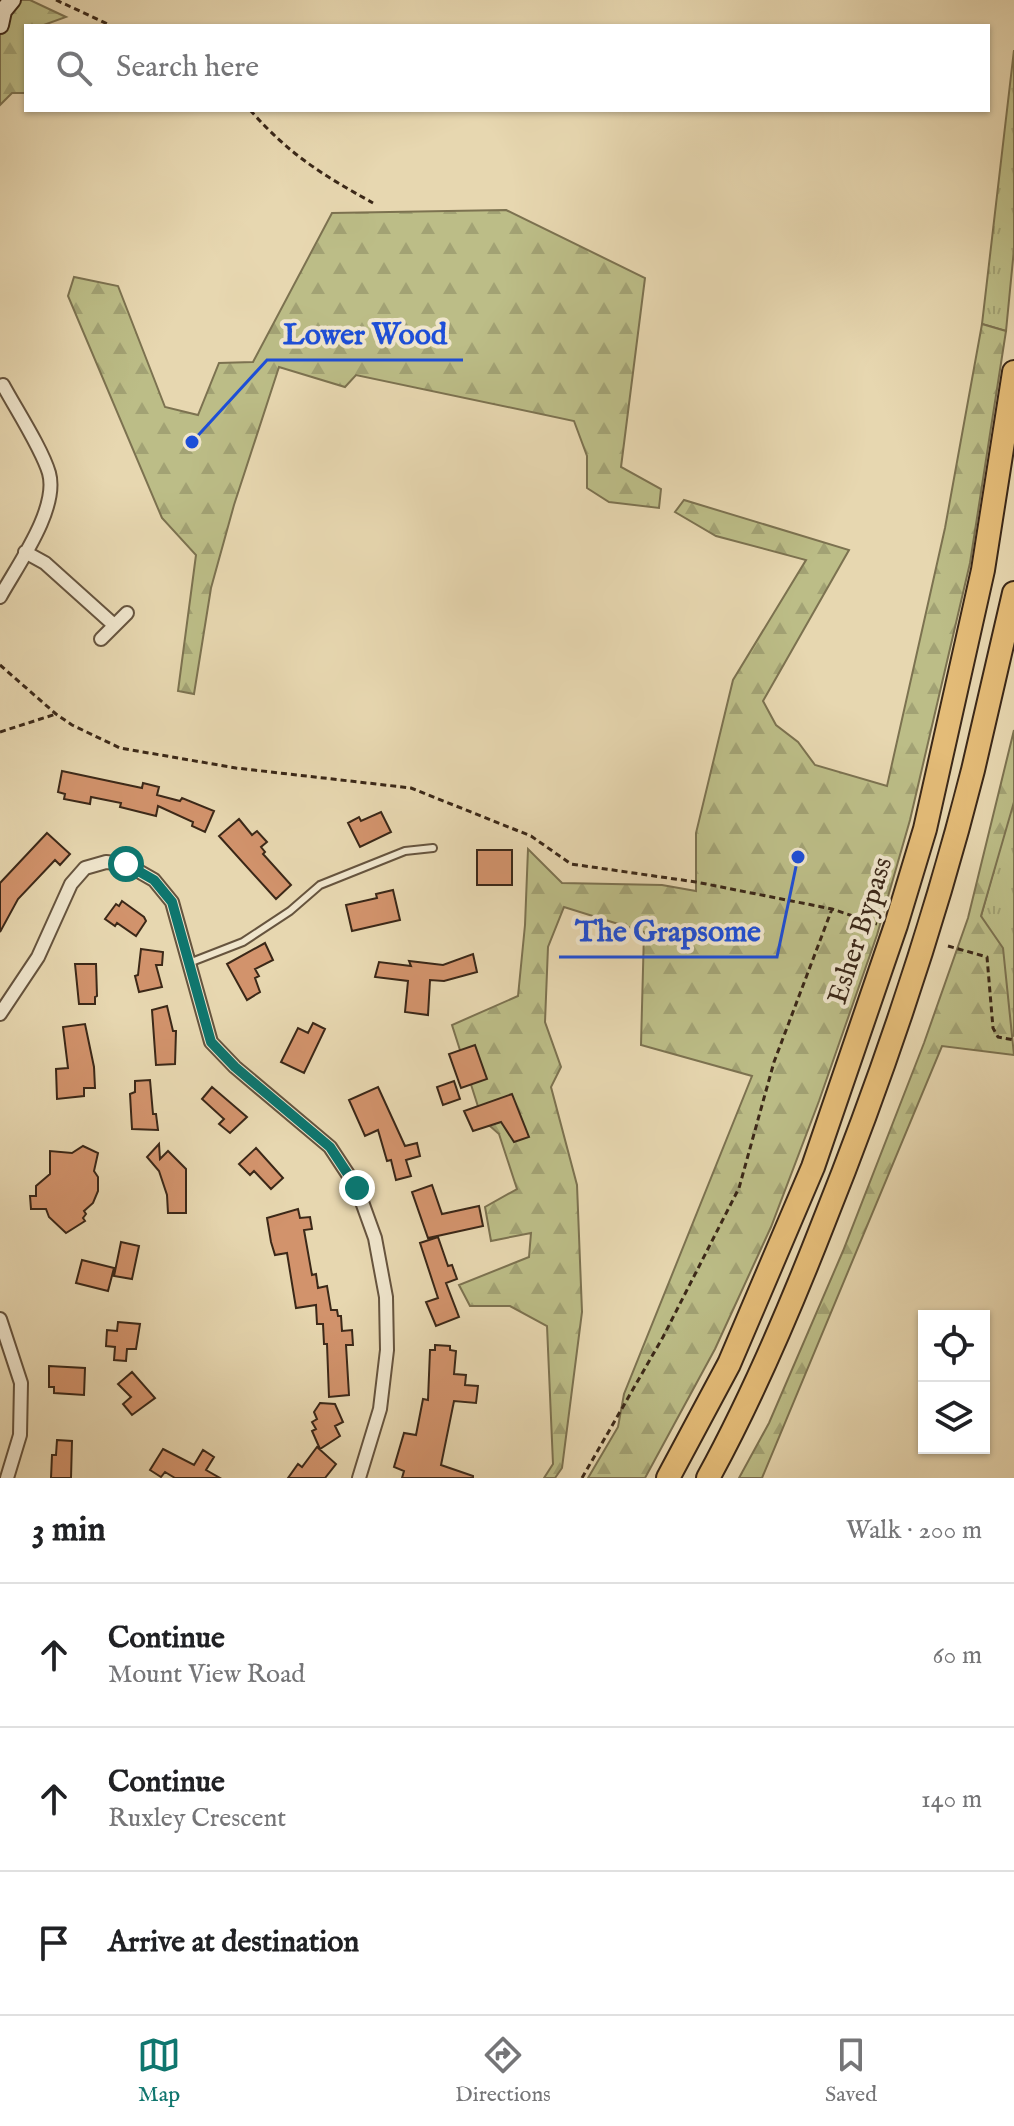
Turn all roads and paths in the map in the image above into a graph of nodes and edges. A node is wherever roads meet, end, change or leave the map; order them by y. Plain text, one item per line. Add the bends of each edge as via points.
1 (12, 0) edge
2 (56, 0) edge
3 (108, 24) edge
4 (0, 25) edge
5 (252, 112) edge
6 (373, 203) dead end
7 (1014, 372) edge
8 (6, 383) edge
9 (25, 552) junction
10 (1014, 593) edge
11 (0, 597) edge
12 (127, 613) dead end
13 (114, 625) junction
14 (101, 639) dead end
15 (0, 665) edge
16 (56, 714) junction
17 (0, 732) edge
18 (433, 848) dead end
19 (832, 909) junction
20 (877, 924) dead end
21 (948, 946) dead end
22 (189, 963) junction
23 (0, 1014) edge
24 (1014, 1040) edge
25 (0, 1319) edge
26 (7, 1478) edge
27 (359, 1478) edge
28 (582, 1478) edge
29 (668, 1478) edge
30 (708, 1478) edge

1 - 4 street
2 - 3 path
5 - 6 path via 311,167
7 - 29 highway, Esher Bypass via 983,570 925,829 896,925 813,1167 729,1364
8 - 9 street via 49,473 46,508
9 - 11 street
9 - 13 street via 45,563
10 - 30 highway via 972,772 922,949 848,1164 742,1417
12 - 13 street
13 - 14 street
15 - 16 path
16 - 17 path
16 - 19 path via 105,742 138,753 411,788 531,836 571,864
18 - 22 lane via 405,851 320,885 243,942
19 - 20 path
19 - 28 path via 774,1062 739,1188 656,1350
21 - 24 path via 987,957 993,1028 998,1037
22 - 23 street via 172,902 154,880 126,864 106,862 85,868 71,884 38,957
22 - 27 street via 211,1042 330,1147 357,1188 375,1238 386,1297 387,1350 380,1409
25 - 26 street via 21,1383 20,1435

